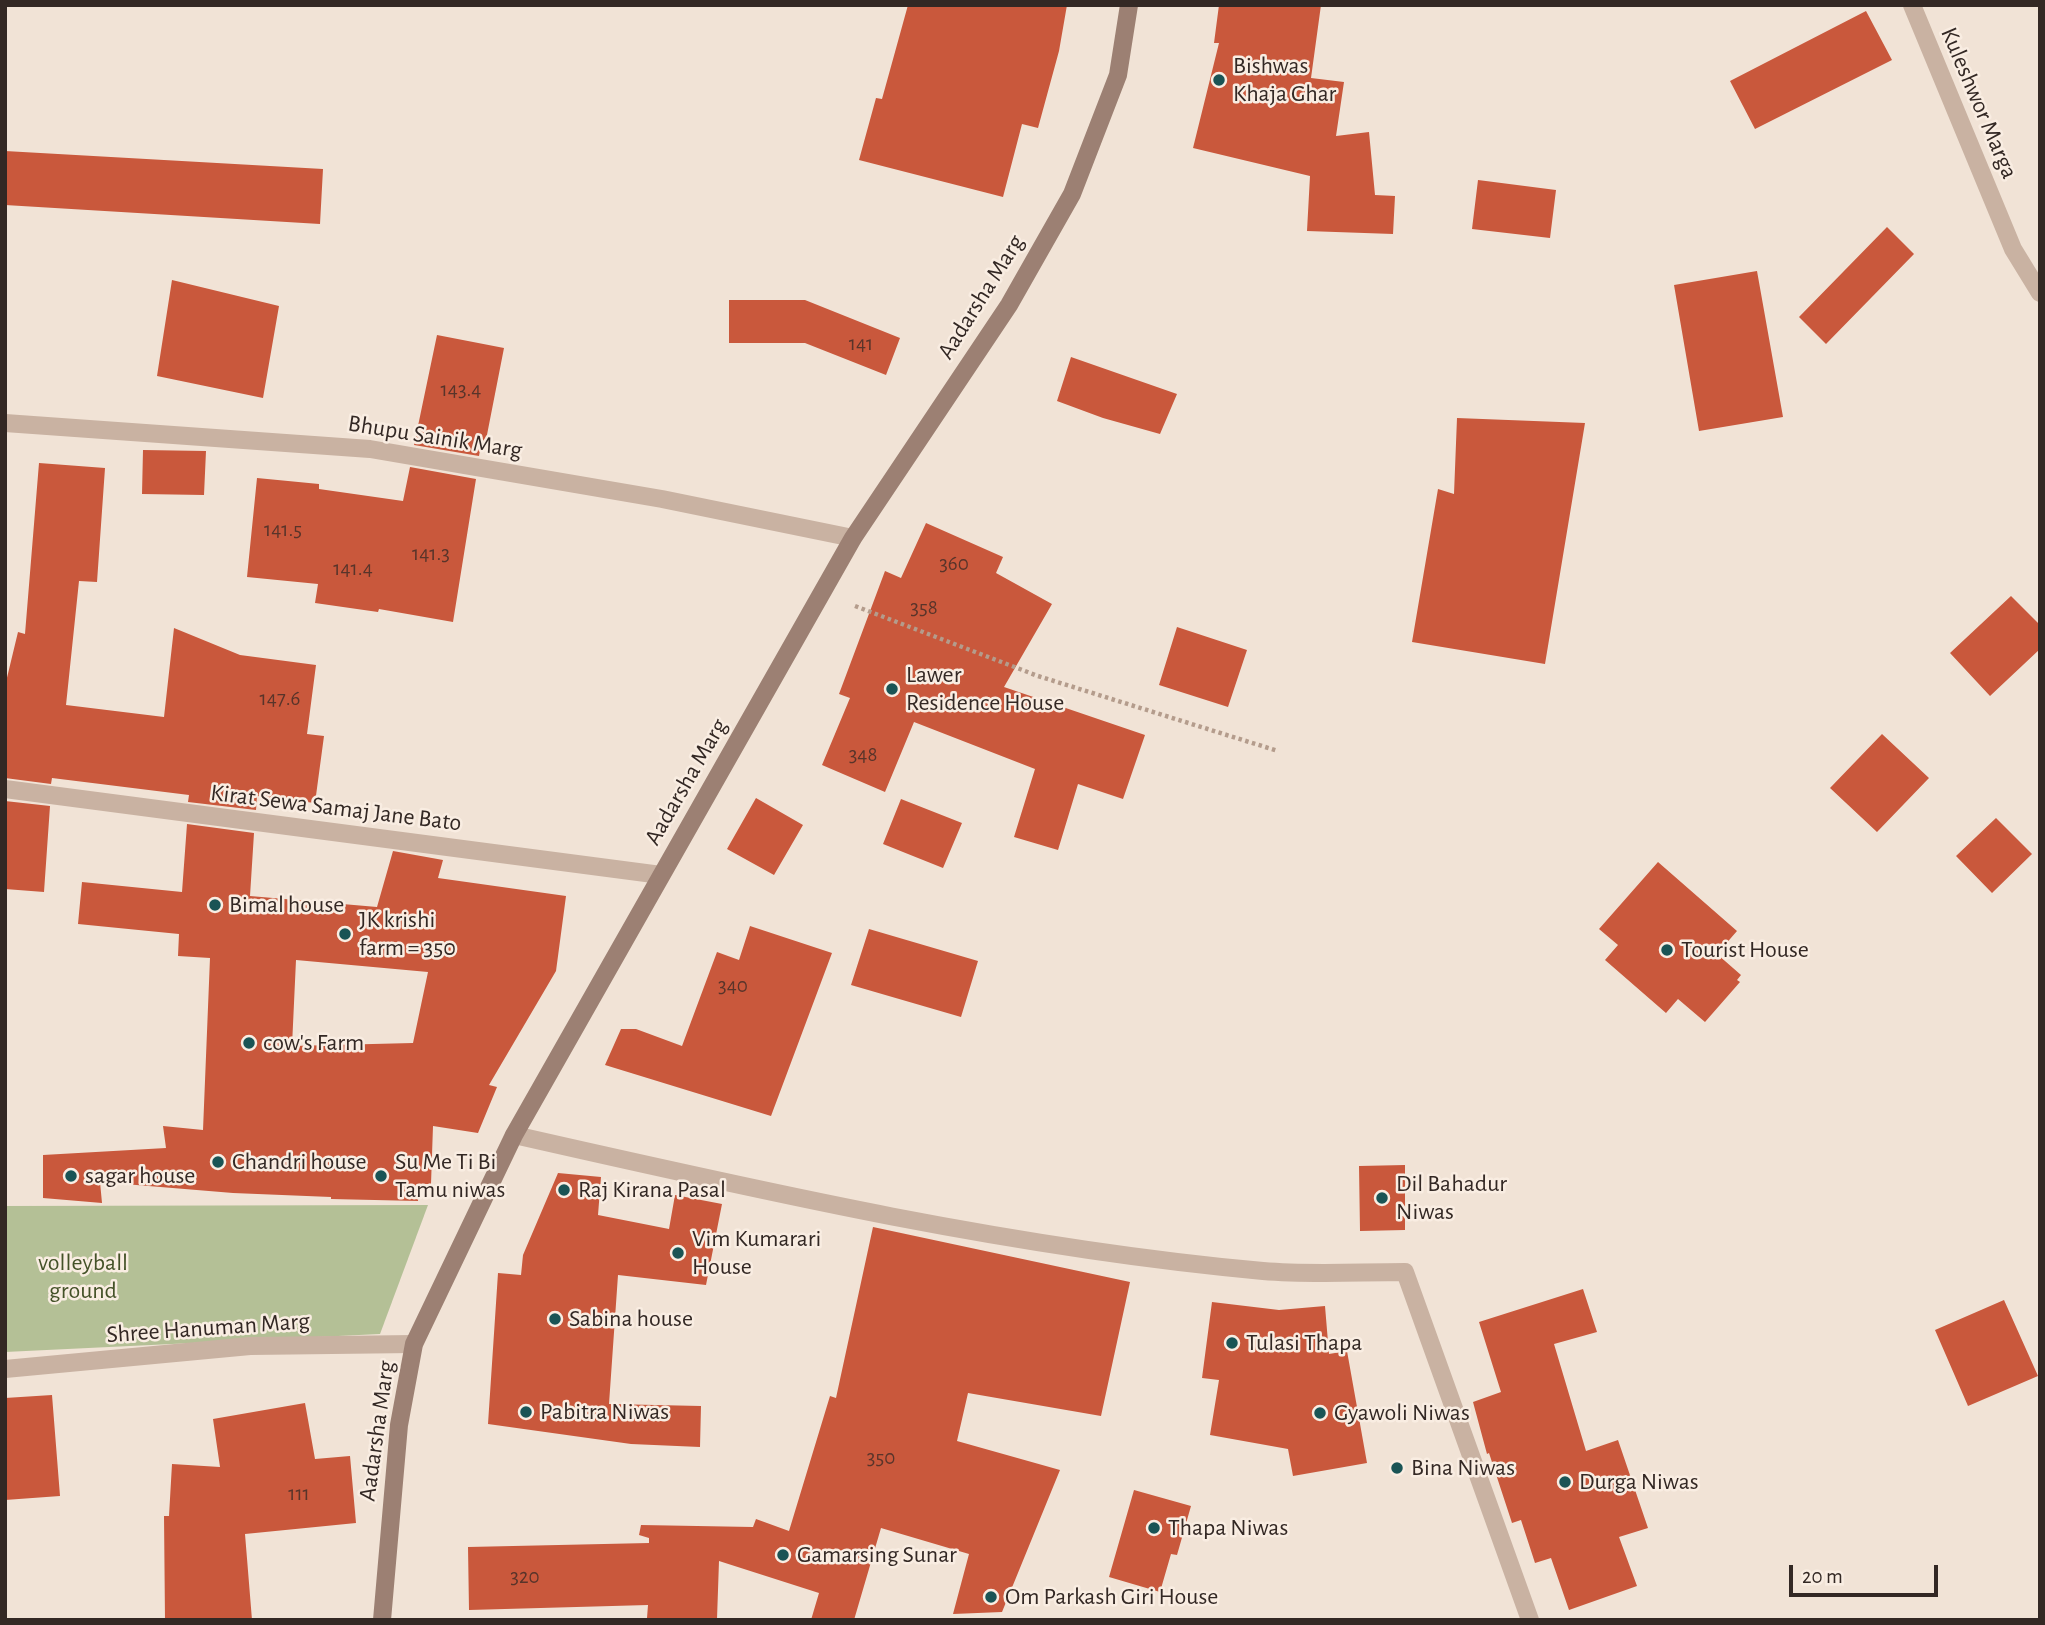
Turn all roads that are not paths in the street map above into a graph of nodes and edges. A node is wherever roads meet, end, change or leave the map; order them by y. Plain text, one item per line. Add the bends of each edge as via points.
1 (1129, 5) edge
2 (1912, 5) edge
3 (2040, 293) edge
4 (5, 423) edge
5 (853, 538) junction
6 (5, 789) edge
7 (661, 875) junction
8 (514, 1135) junction
9 (414, 1344) junction
10 (5, 1369) edge
11 (382, 1620) edge
12 (1530, 1620) edge

1 - 5 main road, Aadarsha Marg via 1118,75 1072,194 1009,305
2 - 3 street, Kuleshwor Marga via 2013,249
4 - 5 street, Bhupu Sainik Marg via 370,449 662,499
5 - 7 main road, Aadarsha Marg
6 - 7 street, Kirat Sewa Samaj Jane Bato
7 - 8 main road, Aadarsha Marg
8 - 9 main road, Aadarsha Marg
8 - 12 street via 703,1178 1031,1242 1265,1271 1405,1272
9 - 10 street, Shree Hanuman Marg via 250,1346
9 - 11 main road, Aadarsha Marg via 398,1425

